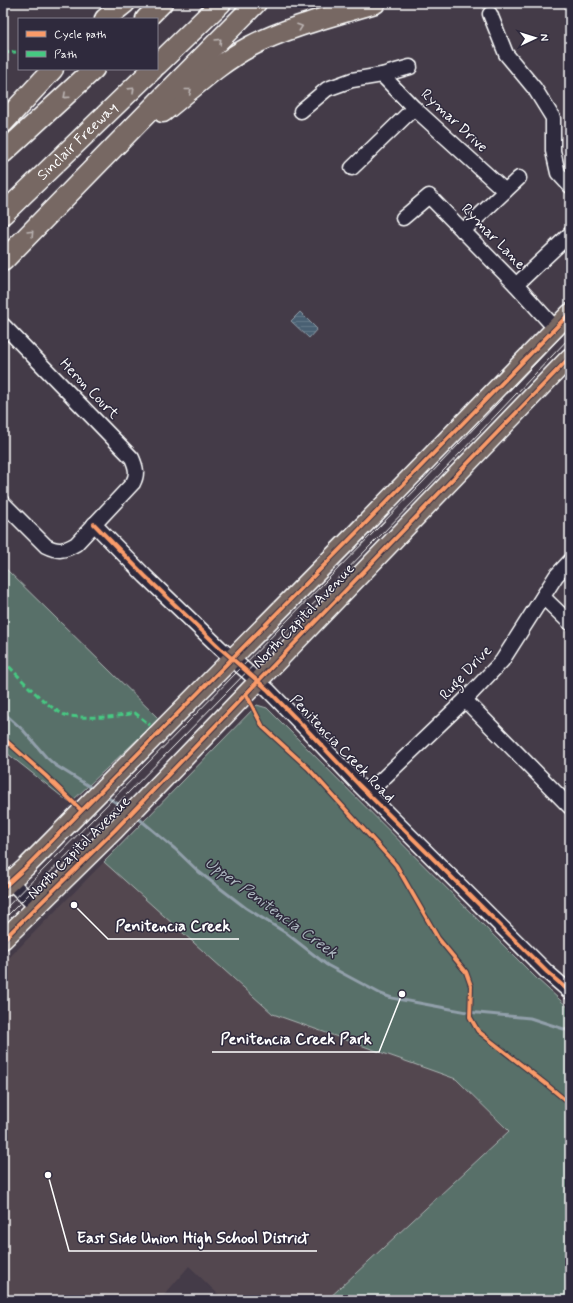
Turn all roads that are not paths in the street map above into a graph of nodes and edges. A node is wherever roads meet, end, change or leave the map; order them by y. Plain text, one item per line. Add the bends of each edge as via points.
1 (115, 3) edge
2 (125, 3) edge
3 (162, 3) edge
4 (221, 3) edge
5 (256, 3) edge
6 (375, 3) edge
7 (490, 14) dead end
8 (101, 18) edge
9 (106, 18) edge
10 (147, 18) edge
11 (158, 64) edge
12 (410, 68) dead end
13 (52, 70) edge
14 (93, 70) edge
15 (152, 70) edge
16 (382, 75) junction
17 (414, 108) junction
18 (302, 111) dead end
19 (3, 124) edge
20 (3, 153) edge
21 (352, 168) dead end
22 (94, 169) junction
23 (519, 178) dead end
24 (570, 186) edge
25 (505, 191) junction
26 (3, 214) edge
27 (404, 218) dead end
28 (463, 231) junction
29 (570, 234) edge
30 (3, 261) edge
31 (516, 285) junction
32 (570, 313) edge
33 (3, 325) edge
34 (555, 328) junction
35 (570, 357) edge
36 (3, 503) edge
37 (94, 524) junction
38 (570, 561) edge
39 (543, 597) junction
40 (570, 623) edge
41 (232, 658) junction
42 (258, 681) junction
43 (465, 700) junction
44 (368, 793) junction
45 (570, 807) edge
46 (5, 881) edge
47 (36, 907) junction
48 (3, 940) edge
49 (570, 992) edge

1 - 8 highway
2 - 9 highway
3 - 10 highway
4 - 11 highway
22 -> 5 highway
22 -> 6 highway via 229,60 252,46 279,34
7 - 24 street via 506,54 535,89 553,118 553,151 558,173
12 - 16 street
13 - 19 highway
14 -> 20 highway
26 -> 15 highway, Sinclair Freeway
16 - 17 street, Rymar Drive
16 - 18 street via 352,80 327,89
17 - 21 street
17 - 25 street, Rymar Drive
30 -> 22 highway
23 - 25 street
25 - 28 street
27 - 28 street, Rymar Lane via 429,196
28 - 31 street, Rymar Lane
29 - 31 street
31 - 34 street, Rymar Lane
32 - 34 main road, North Capitol Avenue
33 - 37 street, Heron Court via 136,465 137,473 133,483
34 - 41 main road, North Capitol Avenue
35 - 42 main road, North Capitol Avenue
36 - 37 street via 52,549 67,549 76,544
37 - 41 street, Penitencia Creek Road
38 - 39 street, Ruge Drive via 556,576
39 - 40 street
39 - 43 street, Ruge Drive via 502,661
41 - 42 street, Penitencia Creek Road
41 - 46 main road, North Capitol Avenue via 26,866
42 - 44 street, Penitencia Creek Road
42 - 47 main road, North Capitol Avenue via 115,830
43 - 44 street, Ruge Drive
43 - 45 street
44 - 49 street, Penitencia Creek Road
46 - 47 street
47 - 48 main road, North Capitol Avenue

